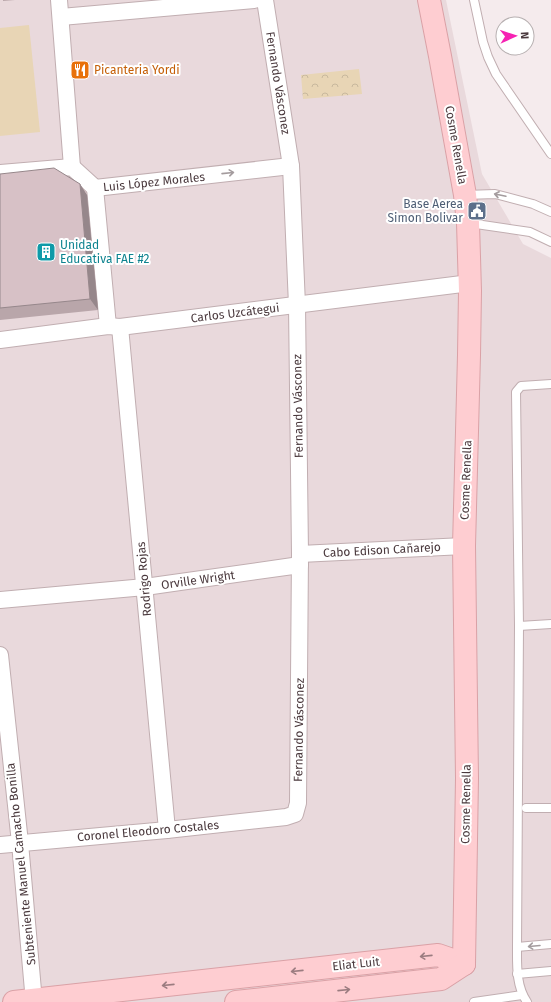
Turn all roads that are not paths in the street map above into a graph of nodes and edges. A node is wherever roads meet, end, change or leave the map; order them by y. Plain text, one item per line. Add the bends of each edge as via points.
1 (59, 0) edge
2 (254, 0) edge
3 (265, 0) edge
4 (429, 0) edge
5 (474, 0) edge
6 (61, 17) junction
7 (551, 154) edge
8 (291, 166) junction
9 (72, 167) junction
10 (0, 173) edge
11 (95, 188) junction
12 (465, 195) junction
13 (551, 212) edge
14 (468, 223) junction
15 (551, 242) edge
16 (470, 283) junction
17 (297, 305) junction
18 (114, 327) junction
19 (0, 340) edge
20 (551, 384) edge
21 (464, 546) junction
22 (300, 560) junction
23 (145, 587) junction
24 (0, 600) edge
25 (551, 624) edge
26 (519, 626) junction
27 (0, 655) edge
28 (526, 808) dead end
29 (551, 808) edge
30 (295, 814) joint
31 (167, 830) junction
32 (20, 843) junction
33 (0, 845) edge
34 (551, 944) edge
35 (517, 948) junction
36 (464, 964) junction
37 (551, 971) edge
38 (517, 974) junction
39 (525, 999) edge
40 (28, 1001) edge
41 (236, 1002) edge
42 (474, 1002) edge

1 - 6 street
2 - 6 street
3 - 8 street, Fernando Vásconez
4 - 12 street, Cosme Renella
5 - 7 lane via 488,58 496,74
6 - 9 street
11 -> 8 street, Luis López Morales
8 - 17 street, Fernando Vásconez
9 - 10 street
9 - 11 street, Luis López Morales
11 - 18 street, Rodrigo Rojas
13 -> 12 lane via 533,204 495,194
12 - 14 street, Cosme Renella
14 - 15 lane via 530,232
14 - 16 street, Cosme Renella
16 - 17 street, Carlos Uzcátegui
16 - 21 street, Cosme Renella
17 - 18 street, Carlos Uzcátegui
17 - 22 street, Fernando Vásconez
18 - 19 street, Carlos Uzcátegui
18 - 23 street, Rodrigo Rojas
20 - 26 lane via 521,386 516,392
21 - 22 street, Cabo Edison Cañarejo
21 - 36 street, Cosme Renella via 467,778
22 - 23 street, Orville Wright
22 - 30 street, Fernando Vásconez via 298,803
23 - 24 street, Orville Wright
23 - 31 street, Rodrigo Rojas
25 - 26 lane
26 - 35 lane
27 - 32 street, Subteniente Manuel Camacho Bonilla
28 - 29 lane
30 - 31 street, Coronel Eleodoro Costales
31 - 32 street, Coronel Eleodoro Costales
32 - 33 street, Coronel Eleodoro Costales
32 - 40 street, Subteniente Manuel Camacho Bonilla
34 -> 35 lane
35 - 38 lane
36 -> 40 street, Eliat Luit via 438,955
41 -> 36 street, Eliat Luit via 441,979
37 - 38 lane
38 - 39 lane
39 - 42 lane

